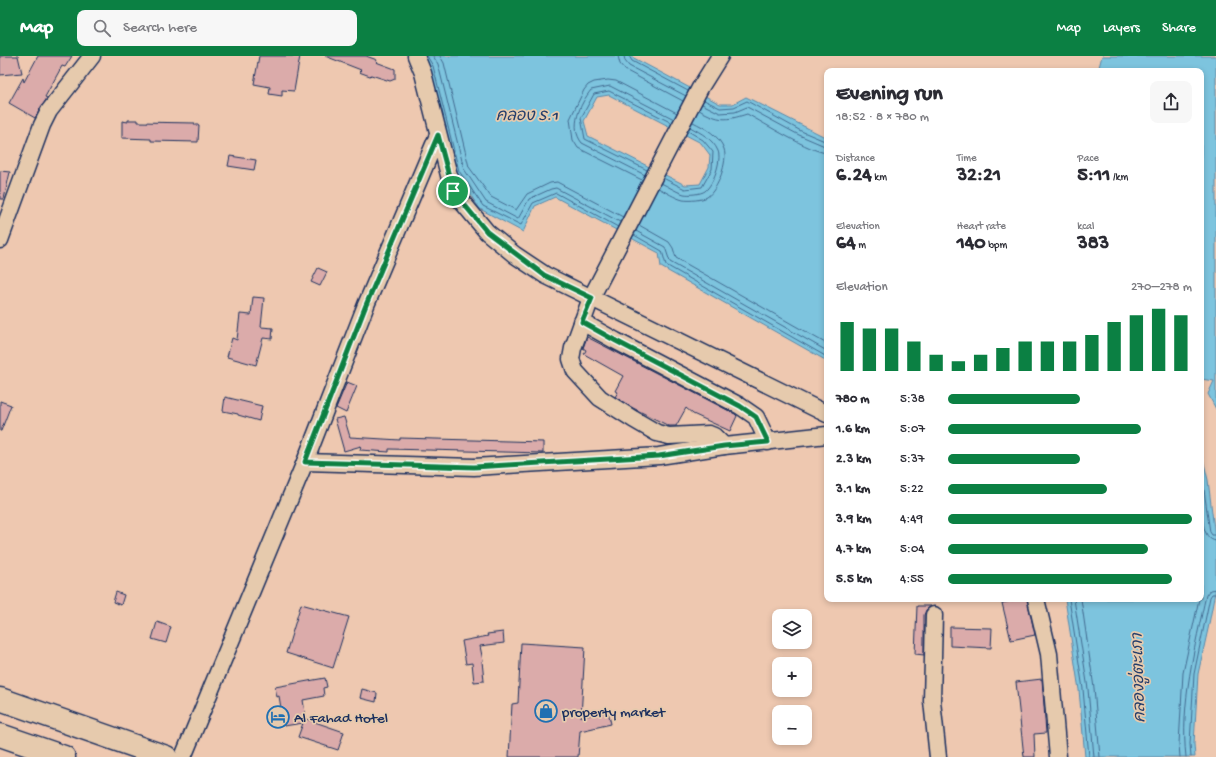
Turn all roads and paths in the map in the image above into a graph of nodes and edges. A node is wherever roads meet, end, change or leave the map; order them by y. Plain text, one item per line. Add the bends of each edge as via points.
1 (92, 56) edge
2 (416, 56) edge
3 (720, 56) edge
4 (438, 135) junction
5 (0, 240) edge
6 (592, 298) junction
7 (582, 322) junction
8 (824, 413) edge
9 (824, 435) edge
10 (768, 442) junction
11 (724, 446) junction
12 (305, 462) junction
13 (1037, 602) edge
14 (934, 615) dead end
15 (0, 699) edge
16 (0, 735) edge
17 (64, 757) edge
18 (166, 757) edge
19 (183, 757) edge
20 (938, 757) edge
21 (1058, 757) edge

1 - 5 street via 49,111 42,125
2 - 4 street via 423,73
3 - 6 street via 700,88
4 - 6 street via 453,191 487,232 544,275
4 - 12 street via 366,305
6 - 7 street
6 - 8 street
7 - 10 street via 740,406 756,417
7 - 11 street via 572,348 571,359 575,371 600,398 657,433 669,436 709,434
9 - 10 street
10 - 11 street
11 - 12 street via 659,456 474,467
12 - 19 street
13 - 21 street via 1048,654
14 - 20 street via 932,701
15 - 18 highway
16 - 17 highway

